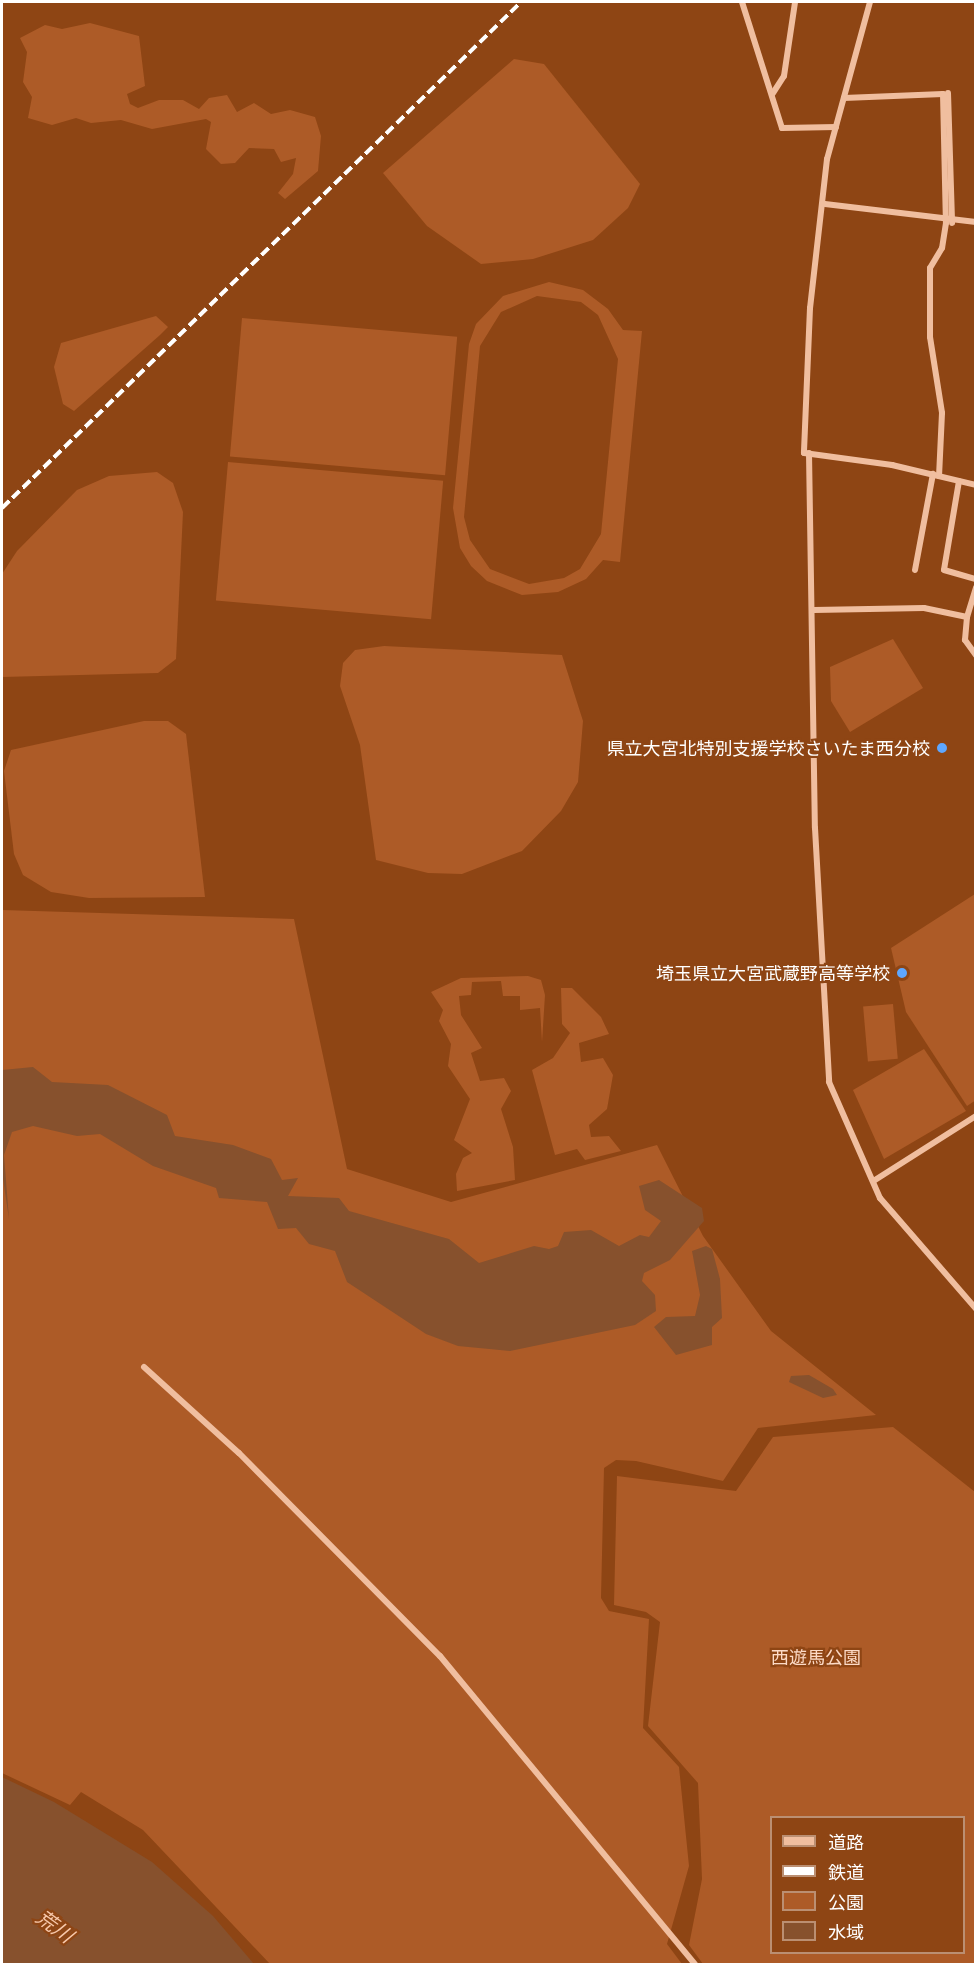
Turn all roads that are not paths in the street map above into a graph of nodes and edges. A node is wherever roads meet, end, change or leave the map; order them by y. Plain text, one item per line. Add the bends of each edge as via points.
1 (742, 2) edge
2 (795, 2) edge
3 (870, 2) edge
4 (773, 93) junction
5 (948, 93) dead end
6 (844, 98) junction
7 (836, 127) junction
8 (825, 204) junction
9 (975, 222) edge
10 (949, 223) junction
11 (809, 453) junction
12 (936, 475) junction
13 (959, 481) junction
14 (975, 486) edge
15 (915, 570) dead end
16 (975, 579) edge
17 (975, 586) edge
18 (814, 610) junction
19 (967, 616) junction
20 (975, 655) edge
21 (975, 1116) edge
22 (875, 1180) junction
23 (975, 1309) edge
24 (144, 1367) dead end
25 (695, 1965) edge

1 - 4 street
2 - 4 street via 784,76
3 - 6 street
4 - 7 street via 782,128
5 - 10 street
6 - 7 street
6 - 10 street via 943,94
7 - 8 street via 827,159
8 - 10 street
8 - 11 street via 806,364 804,453
9 - 10 street
10 - 12 street via 942,248 930,268 930,337 942,413
11 - 12 street
11 - 18 street via 808,584
12 - 13 street
12 - 15 street
13 - 14 street
13 - 16 street via 944,570
17 - 19 street
18 - 19 street via 879,613 924,608
18 - 22 street via 815,828 829,1082
19 - 20 street via 964,640
21 - 22 street
22 - 23 street via 880,1197
24 - 25 street via 239,1453 440,1656

